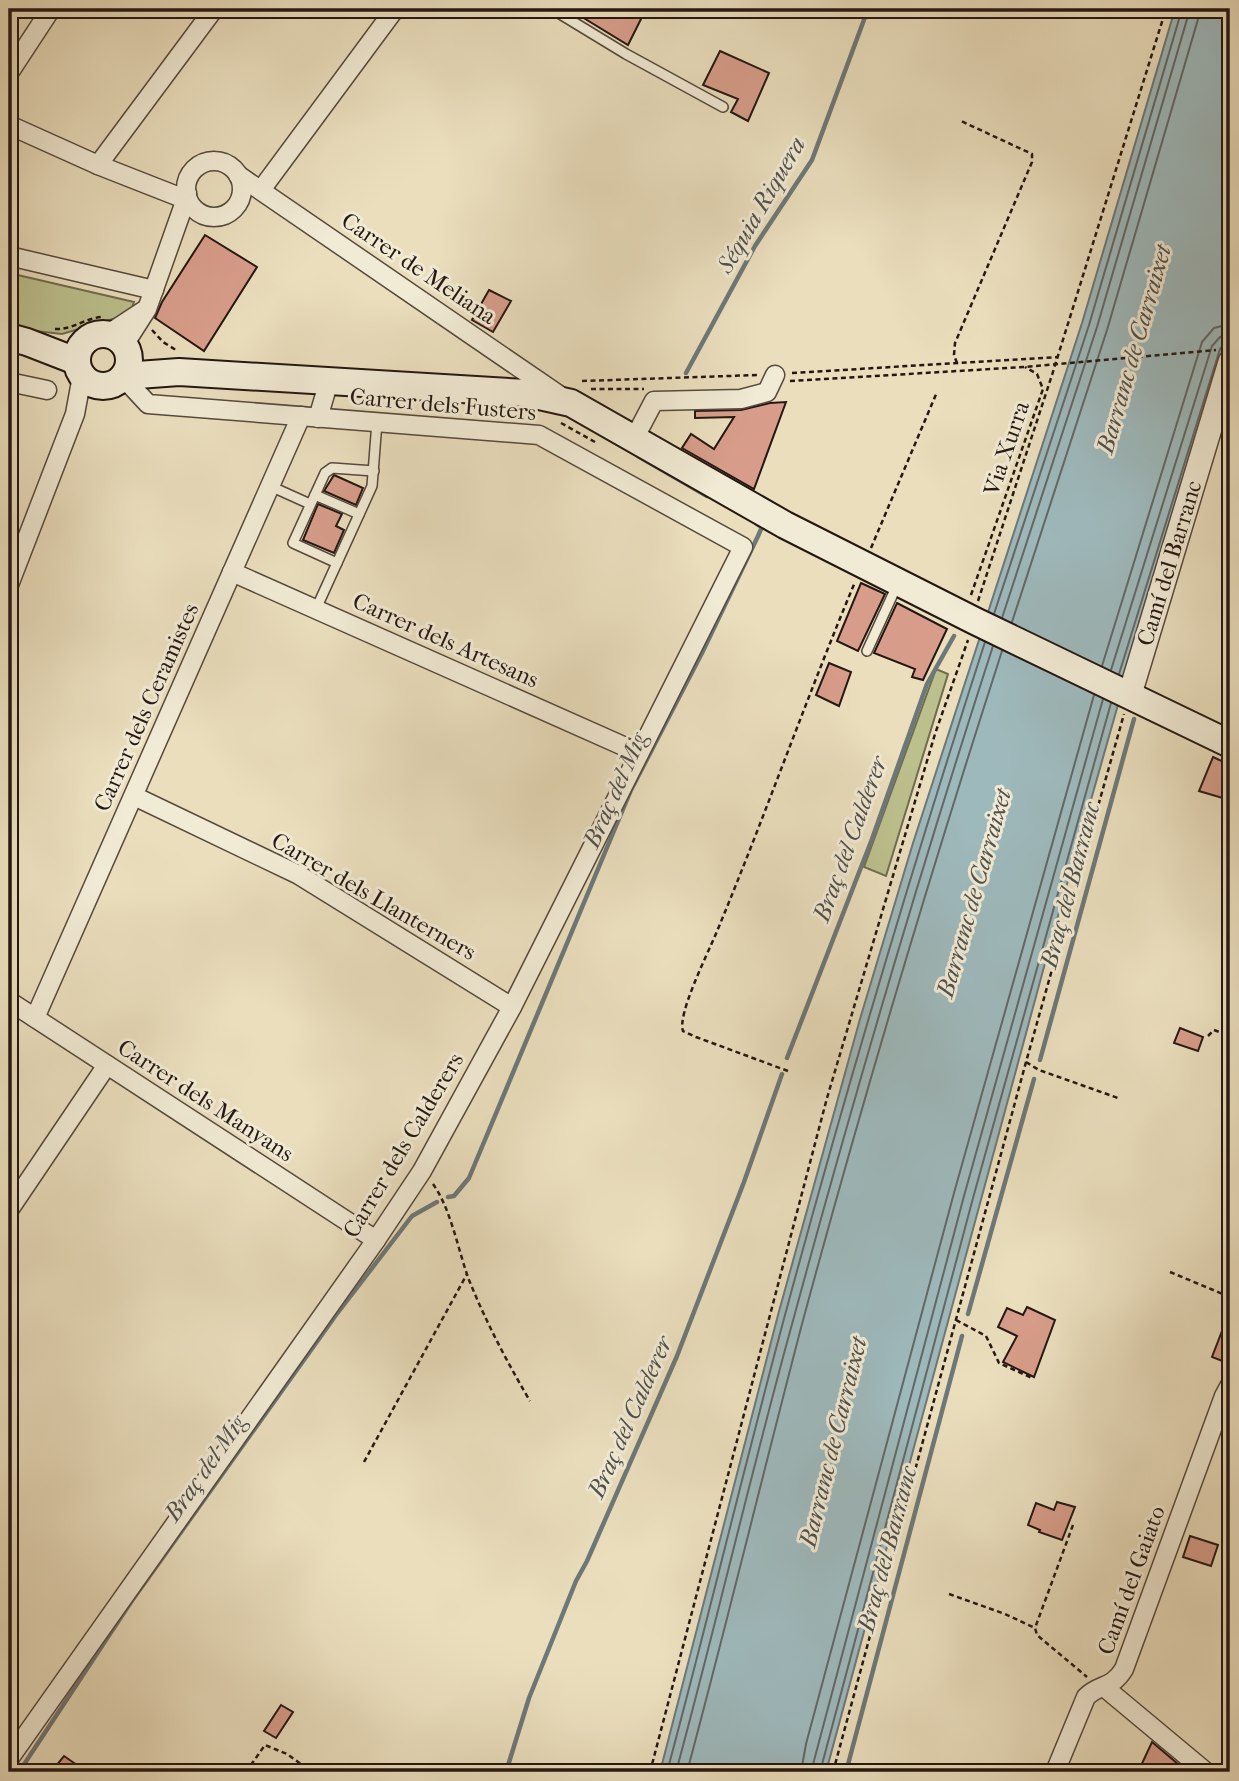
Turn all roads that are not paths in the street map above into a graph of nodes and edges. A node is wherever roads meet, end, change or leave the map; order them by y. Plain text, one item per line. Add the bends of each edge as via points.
1 (51, 9) edge
2 (214, 9) edge
3 (395, 9) edge
4 (552, 9) edge
5 (9, 73) edge
6 (723, 107) dead end
7 (9, 125) edge
8 (98, 164) junction
9 (238, 175) junction
10 (261, 190) junction
11 (187, 194) junction
12 (200, 212) junction
13 (178, 222) junction
14 (9, 256) edge
15 (154, 290) junction
16 (18, 339) edge
17 (1229, 355) edge
18 (106, 358) junction
19 (775, 374) road end
20 (329, 381) junction
21 (9, 382) edge
22 (47, 390) dead end
23 (568, 401) junction
24 (309, 417) junction
25 (377, 422) junction
26 (634, 439) junction
27 (374, 471) junction
28 (270, 486) junction
29 (315, 495) junction
30 (310, 504) junction
31 (359, 514) junction
32 (743, 547) joint
33 (337, 564) junction
34 (232, 572) junction
35 (899, 582) junction
36 (9, 585) edge
37 (316, 609) junction
38 (867, 651) dead end
39 (1129, 690) junction
40 (1230, 744) edge
41 (639, 753) junction
42 (134, 796) junction
43 (9, 1001) edge
44 (512, 1007) junction
45 (35, 1018) junction
46 (107, 1065) junction
47 (9, 1210) edge
48 (376, 1240) junction
49 (1230, 1385) edge
50 (1099, 1688) junction
51 (9, 1759) edge
52 (1055, 1772) edge
53 (1206, 1772) edge

1 - 5 street
2 - 8 street
3 - 10 street
4 - 6 lane
7 - 8 street
8 - 11 street via 177,196
9 - 10 street, Carrer de Meliana
9 - 11 street via 220,161 203,163 189,176
9 - 12 street via 240,198 230,212 213,217
10 - 23 street, Carrer de Meliana
11 - 12 street
11 - 13 street
12 - 13 street
13 - 15 street
14 - 15 street
15 - 18 street via 147,309
16 - 18 main road via 38,339
17 - 39 street, Camí del Barranc
18 - 20 main road via 179,372
18 - 24 street, Carrer dels Fusters via 148,404
18 - 36 street via 75,414
19 - 26 street via 767,392 741,399 654,401
20 - 23 main road via 526,393
20 - 24 street, Carrer dels Ceramistes
21 - 22 street
23 - 26 main road
24 - 25 street, Carrer dels Fusters
24 - 28 street, Carrer dels Ceramistes
25 - 27 lane
25 - 32 street, Carrer dels Fusters via 539,435
26 - 35 main road via 785,525
27 - 29 lane via 331,468
27 - 31 lane
28 - 30 lane
28 - 34 street, Carrer dels Ceramistes
29 - 30 lane
29 - 31 lane
30 - 33 lane via 293,543
31 - 33 lane
32 - 41 street, Carrer dels Calderers
33 - 37 lane
34 - 37 street, Carrer dels Artesans
34 - 42 street, Carrer dels Ceramistes
35 - 38 lane
35 - 39 main road
37 - 41 street, Carrer dels Artesans
39 - 40 main road
41 - 44 street, Carrer dels Calderers
42 - 44 street, Carrer dels Llanterners via 299,875
42 - 45 street, Carrer dels Ceramistes
43 - 45 street, Carrer dels Manyans
44 - 48 street, Carrer dels Calderers via 422,1171
45 - 46 street, Carrer dels Manyans
46 - 47 street
46 - 48 street, Carrer dels Manyans
48 - 51 street, Carrer dels Calderers
49 - 50 street, Camí del Gaiato via 1124,1670 1117,1681
50 - 52 street, Camí del Gaiato via 1086,1698
50 - 53 street

